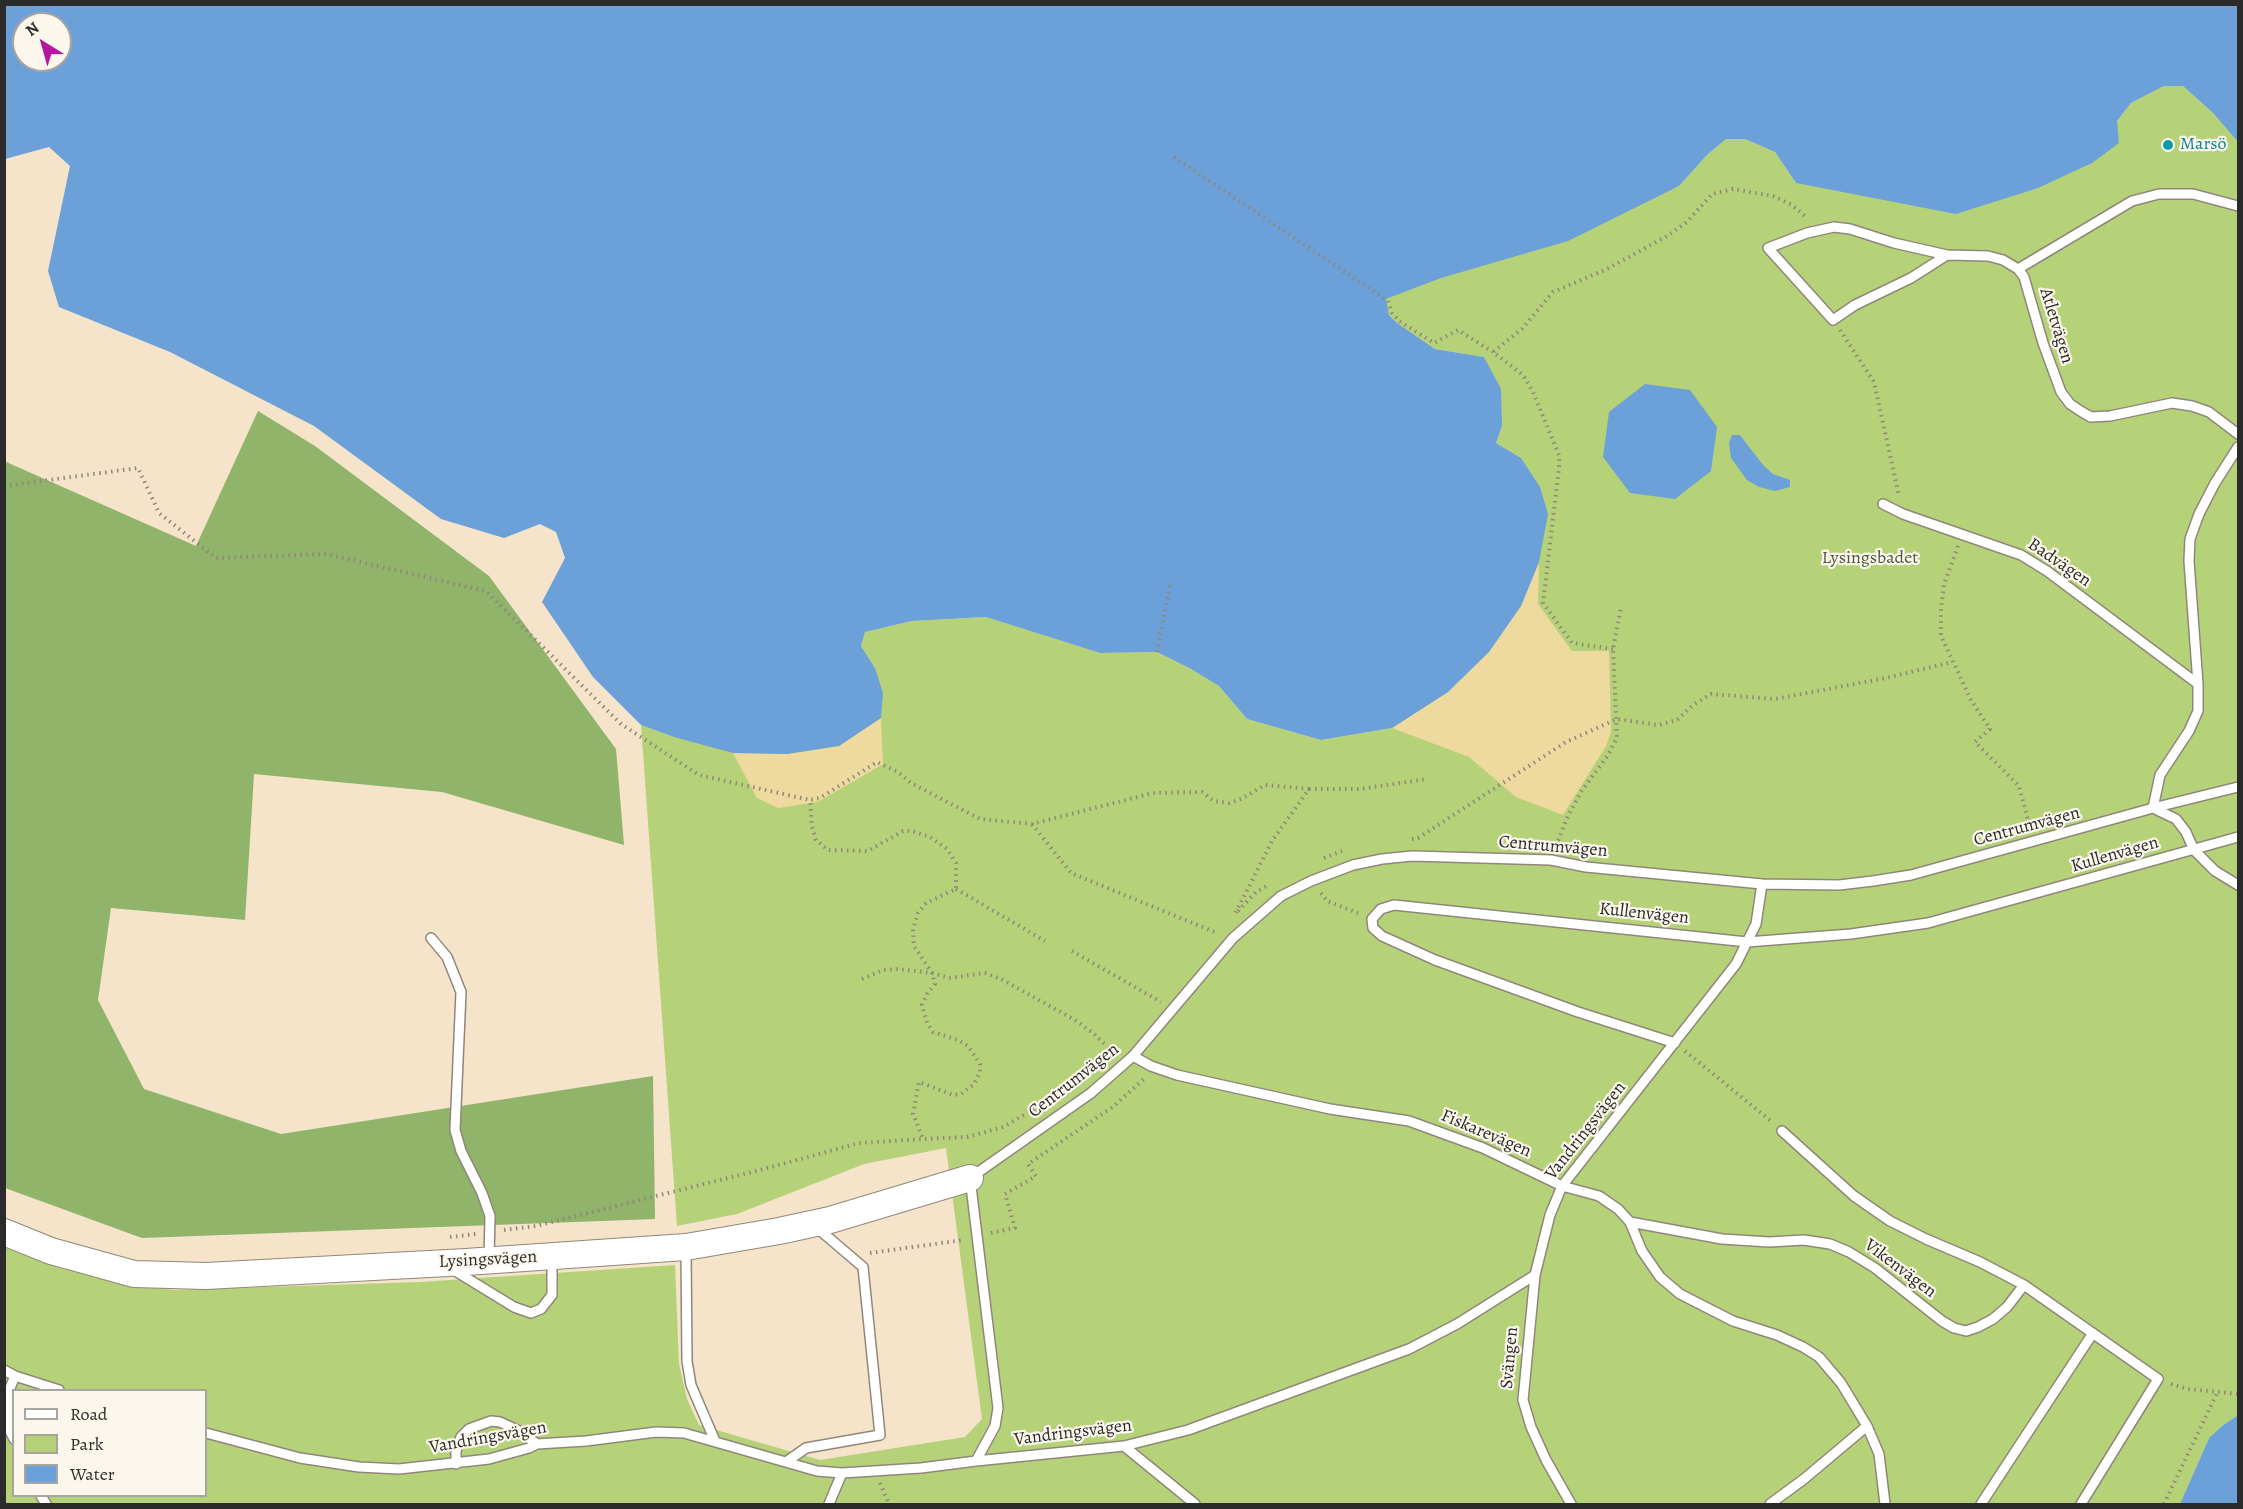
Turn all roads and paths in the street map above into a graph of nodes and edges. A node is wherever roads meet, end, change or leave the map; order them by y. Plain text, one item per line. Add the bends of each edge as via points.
1 (1174, 157) dead end
2 (2238, 206) edge
3 (1821, 230) junction
4 (1947, 255) junction
5 (2018, 269) junction
6 (1833, 320) junction
7 (1493, 352) junction
8 (2238, 434) edge
9 (2238, 447) edge
10 (4, 486) edge
11 (1883, 504) dead end
12 (1903, 514) junction
13 (1963, 534) junction
14 (1171, 581) dead end
15 (1621, 608) dead end
16 (1613, 649) junction
17 (1157, 652) dead end
18 (1952, 662) junction
19 (2199, 684) junction
20 (1617, 719) junction
21 (1427, 779) dead end
22 (2238, 787) edge
23 (1310, 789) junction
24 (810, 800) junction
25 (2153, 808) junction
26 (1032, 824) junction
27 (2238, 837) edge
28 (1419, 838) dead end
29 (2033, 843) junction
30 (2194, 850) junction
31 (1551, 860) junction
32 (1311, 880) junction
33 (1762, 884) junction
34 (2238, 885) edge
35 (956, 889) junction
36 (1235, 914) dead end
37 (1372, 919) junction
38 (431, 938) dead end
39 (1233, 938) junction
40 (1045, 941) dead end
41 (1747, 942) junction
42 (1072, 951) dead end
43 (932, 973) junction
44 (861, 980) dead end
45 (1161, 1002) dead end
46 (1675, 1043) junction
47 (1114, 1053) junction
48 (1133, 1056) junction
49 (1107, 1060) dead end
50 (1124, 1064) junction
51 (1151, 1066) junction
52 (1064, 1092) dead end
53 (1782, 1131) joint
54 (923, 1139) junction
55 (970, 1178) junction
56 (1562, 1186) junction
57 (1630, 1222) junction
58 (812, 1224) junction
59 (4, 1232) edge
60 (490, 1232) junction
61 (978, 1236) junction
62 (686, 1247) junction
63 (442, 1251) junction
64 (851, 1255) junction
65 (552, 1256) junction
66 (489, 1260) junction
67 (1535, 1275) junction
68 (2024, 1285) junction
69 (2093, 1333) junction
70 (4, 1370) edge
71 (15, 1376) junction
72 (2158, 1379) junction
73 (56, 1389) edge
74 (2218, 1391) junction
75 (2238, 1394) edge
76 (1867, 1426) junction
77 (207, 1433) edge
78 (12, 1435) edge
79 (715, 1441) junction
80 (537, 1444) junction
81 (1124, 1446) junction
82 (976, 1461) junction
83 (786, 1462) junction
84 (456, 1464) junction
85 (842, 1473) junction
86 (829, 1504) edge
87 (1195, 1504) edge
88 (1571, 1504) edge
89 (1770, 1504) edge
90 (1885, 1504) edge
91 (1981, 1504) edge
92 (2081, 1504) edge
93 (2164, 1504) edge

1 - 7 path via 1385,299 1399,321 1434,343 1458,330
2 - 5 lane via 2193,194 2159,194 2132,201
3 - 4 lane via 1850,229
3 - 6 lane via 1768,248
3 - 7 path via 1792,205 1773,196 1733,189 1712,194 1687,222 1667,236 1607,269 1553,292 1522,329
4 - 5 lane via 1988,256
4 - 6 lane
5 - 8 lane, Atletvägen via 2024,277 2061,392 2070,404 2091,417 2172,403 2192,406 2209,412
6 - 12 path via 1874,382
7 - 16 path via 1523,375 1559,455 1543,603 1572,643
9 - 19 lane via 2215,483 2190,539 2188,561
10 - 24 path via 138,468 159,513 216,558 326,554 486,591 621,724 699,775
11 - 12 lane, Badvägen
12 - 13 lane, Badvägen
13 - 18 path via 1944,584 1941,609 1941,636
13 - 19 lane, Badvägen via 2021,555 2047,571
14 - 17 path
15 - 16 path
16 - 20 path
18 - 20 path via 1775,699 1711,694 1677,720 1658,725
18 - 29 path via 1990,729 1975,742 2019,786
19 - 25 lane via 2198,711 2160,775
20 - 28 path via 1566,742
20 - 31 path via 1617,738 1576,801
21 - 23 path via 1360,789
22 - 25 lane, Centrumvägen
23 - 26 path via 1265,785 1229,803 1214,801 1202,792 1153,793
23 - 36 path via 1272,842
24 - 26 path via 820,798 877,762 980,819
24 - 35 path via 816,840 828,850 868,851 903,831 912,831 947,849 956,862
25 - 29 lane, Centrumvägen
25 - 30 lane via 2176,819
26 - 39 path via 1071,873
27 - 30 lane, Kullenvägen
29 - 33 lane, Centrumvägen via 1873,881 1839,885
30 - 34 lane via 2215,871
30 - 41 lane, Kullenvägen via 1928,923
31 - 32 lane, Centrumvägen via 1412,856 1353,865
31 - 33 lane, Centrumvägen
32 - 37 path via 1328,901
32 - 39 lane, Centrumvägen via 1281,896
33 - 41 lane, Vandringsvägen via 1756,924
35 - 40 path
35 - 43 path via 926,903 913,929 914,946
37 - 41 lane, Kullenvägen via 1381,909 1394,905
37 - 46 lane via 1373,928 1382,936 1435,960
38 - 60 lane via 447,957 461,992 455,1130 490,1216
39 - 48 lane, Centrumvägen
41 - 46 lane, Vandringsvägen via 1736,964
42 - 45 path
43 - 44 path via 883,970
43 - 47 path via 949,978 986,973 1001,979 1075,1020
43 - 54 path via 934,984 922,1005 927,1023 933,1032 968,1046 980,1064 980,1071 974,1084 961,1094 953,1095 919,1082 913,1114
46 - 53 path
46 - 56 lane, Vandringsvägen
47 - 49 path
47 - 50 path
48 - 50 lane, Centrumvägen
48 - 51 lane, Fiskarevägen
50 - 55 lane, Centrumvägen via 1091,1093
51 - 56 lane, Fiskarevägen via 1330,1109 1409,1121 1483,1148
51 - 61 path via 1144,1079 1114,1106 1028,1164 1036,1176 1005,1194 1015,1228
52 - 54 path via 1003,1127 967,1137
53 - 68 lane, Vikenvägen via 1854,1196 1890,1221
54 - 60 path via 859,1143 536,1226
55 - 58 street, Lysingsvägen
55 - 61 lane
56 - 57 lane, Fiskarevägen via 1599,1196
56 - 67 lane, Vandringsvägen via 1550,1215
57 - 68 lane, Vikenvägen via 1722,1239 1830,1244 1875,1268 1942,1321 1965,1331 1993,1319
57 - 76 lane, Fiskarevägen via 1642,1251 1660,1277 1680,1294 1733,1321 1777,1335 1819,1357 1841,1383
58 - 62 street, Lysingsvägen
58 - 64 lane
59 - 63 street, Lysingsvägen via 51,1251 134,1274 206,1276
60 - 63 path
60 - 66 lane
61 - 64 path
61 - 82 lane via 998,1408 995,1426
62 - 65 street, Lysingsvägen
62 - 79 lane via 687,1360 691,1385
63 - 65 lane via 514,1307 531,1313 541,1310 552,1295
63 - 66 street, Lysingsvägen
64 - 83 lane via 863,1267 880,1436 806,1448
65 - 66 street, Lysingsvägen
67 - 81 lane, Vandringsvägen via 1409,1349 1188,1430
67 - 88 lane, Svängen via 1523,1400 1530,1427
68 - 69 lane, Vikenvägen
69 - 72 lane, Vikenvägen
69 - 91 lane
70 - 71 lane
71 - 73 lane
71 - 78 lane via 8,1403
72 - 74 path via 2188,1389
72 - 92 lane
74 - 75 path
74 - 93 path
76 - 89 lane
76 - 90 lane, Fiskarevägen via 1879,1454
77 - 84 lane, Vandringsvägen via 300,1458 358,1467
79 - 80 lane, Vandringsvägen via 684,1433 656,1432
79 - 83 lane, Vandringsvägen
80 - 84 lane, Vandringsvägen via 511,1454
80 - 84 lane via 517,1430 491,1421 469,1429 461,1437
81 - 82 lane, Vandringsvägen
81 - 87 lane
82 - 85 lane, Vandringsvägen
83 - 85 lane, Vandringsvägen
85 - 86 lane

